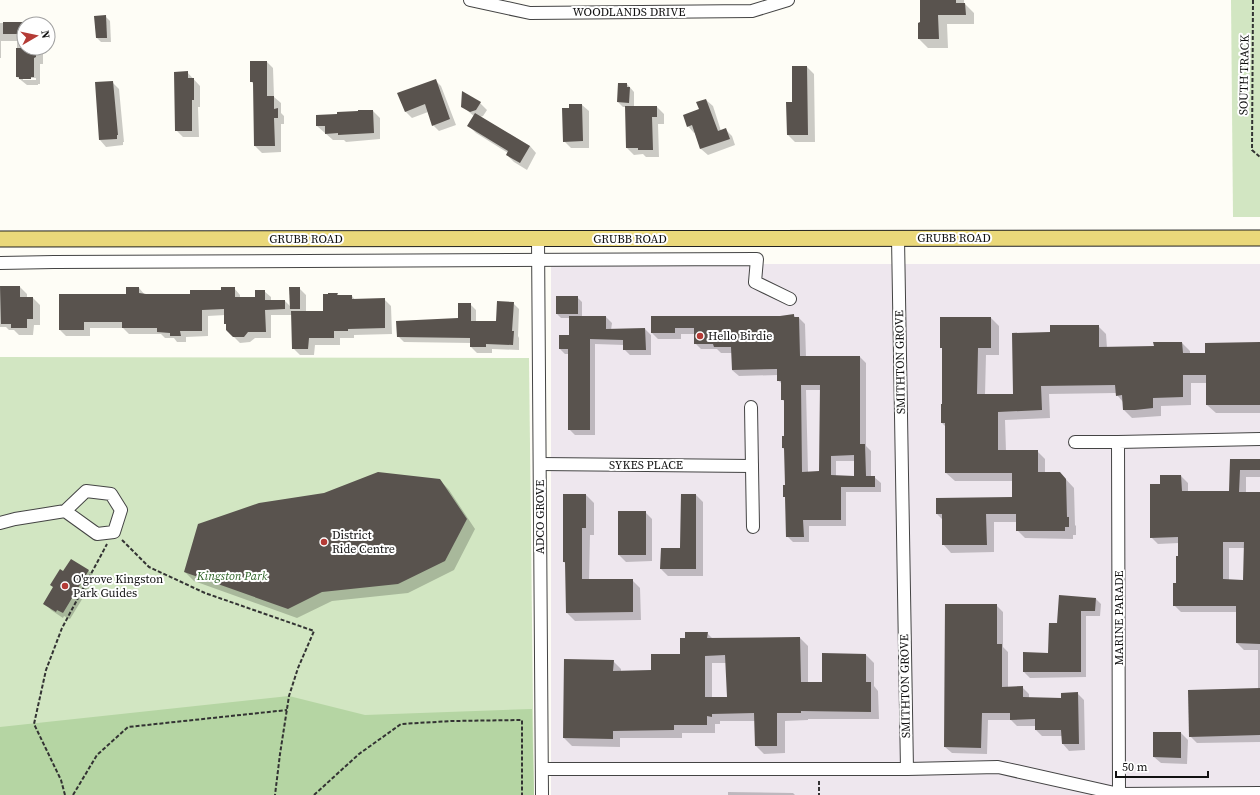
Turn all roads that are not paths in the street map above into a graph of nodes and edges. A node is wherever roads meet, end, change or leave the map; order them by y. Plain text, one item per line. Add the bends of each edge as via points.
1 (470, 0) edge
2 (788, 0) edge
3 (898, 238) junction
4 (1260, 238) edge
5 (0, 239) edge
6 (538, 239) junction
7 (538, 260) junction
8 (0, 263) edge
9 (790, 299) dead end
10 (751, 407) dead end
11 (1260, 439) edge
12 (1075, 442) dead end
13 (1118, 442) junction
14 (540, 464) junction
15 (752, 466) junction
16 (65, 511) junction
17 (0, 523) edge
18 (753, 527) dead end
19 (542, 769) junction
20 (906, 770) junction
21 (1260, 793) edge
22 (1119, 794) junction
23 (542, 795) edge

1 - 2 street, WOODLANDS DRIVE via 530,13 752,11
3 - 4 main road, GRUBB ROAD
3 - 6 main road, GRUBB ROAD
3 - 20 street, SMITHTON GROVE
5 - 6 main road, GRUBB ROAD
6 - 7 street, ADCO GROVE
7 - 8 street, GRUBB ROAD
7 - 9 street, GRUBB ROAD via 757,259 755,282
7 - 14 street, ADCO GROVE
10 - 15 street
11 - 13 street
12 - 13 street
13 - 22 street, MARINE PARADE
14 - 15 street, SYKES PLACE
14 - 19 street, ADCO GROVE
15 - 18 street
16 - 16 street via 86,491 111,494 121,510 114,532 97,534
16 - 17 street
19 - 20 street
19 - 23 street, ADCO GROVE
20 - 22 street via 998,767
21 - 22 street

